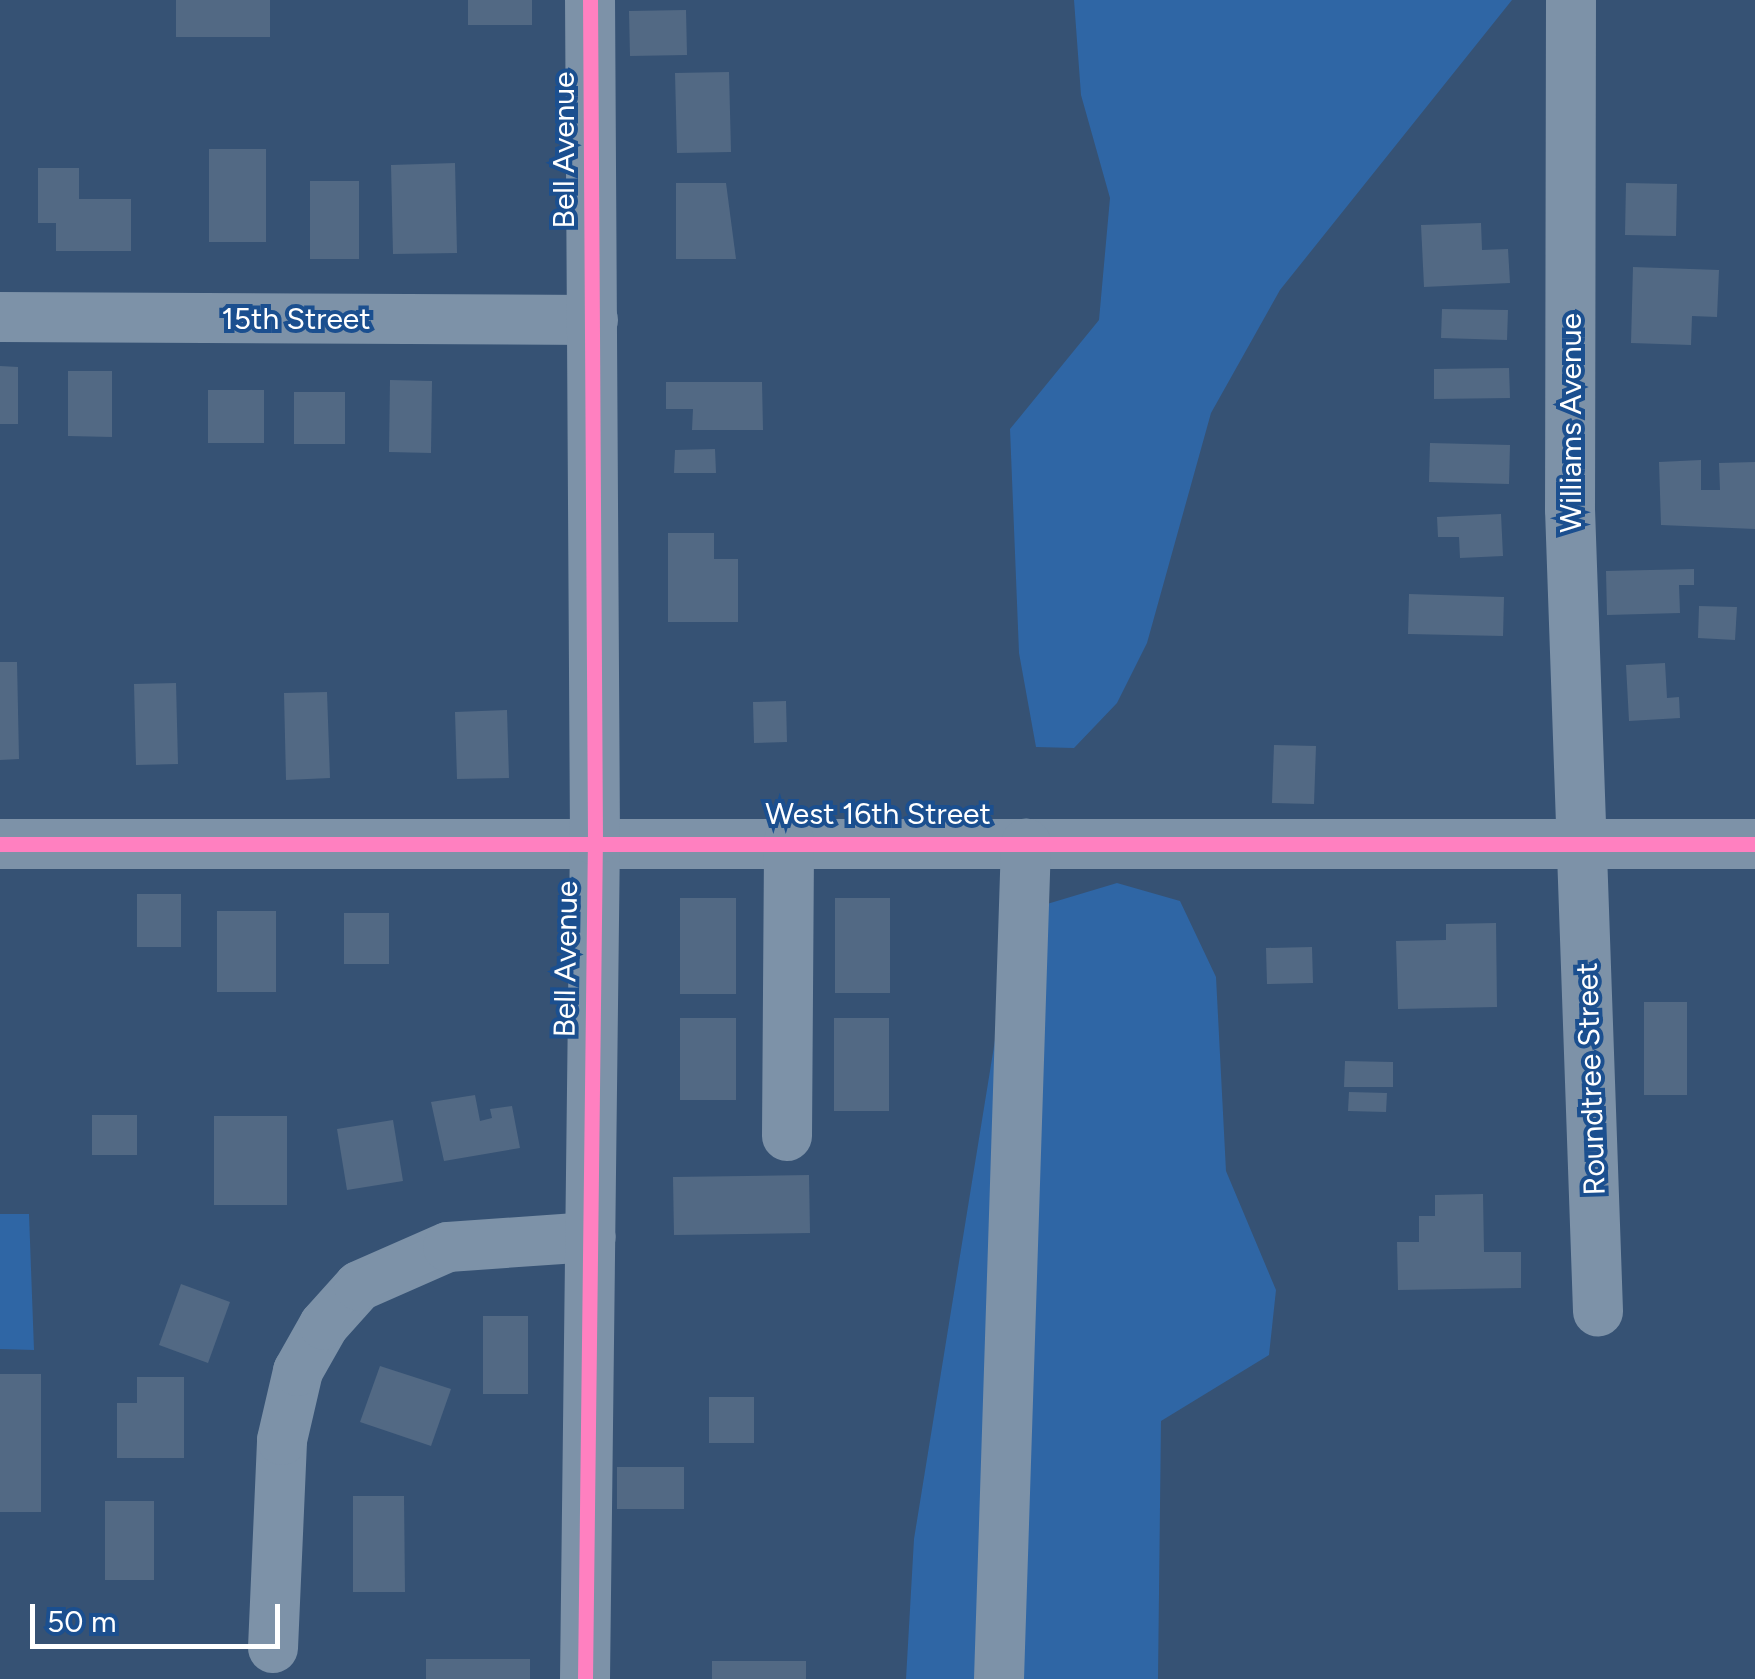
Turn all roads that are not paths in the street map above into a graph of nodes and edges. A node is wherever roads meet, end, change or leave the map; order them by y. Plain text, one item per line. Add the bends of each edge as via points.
1 (590, 0) edge
2 (1570, 0) edge
3 (0, 318) edge
4 (592, 320) junction
5 (595, 840) junction
6 (789, 841) junction
7 (1026, 843) junction
8 (0, 844) edge
9 (1755, 844) edge
10 (1584, 846) junction
11 (788, 1136) dead end
12 (591, 1237) junction
13 (1598, 1312) dead end
14 (274, 1648) dead end
15 (585, 1679) edge
16 (998, 1679) edge

1 - 4 street, Bell Avenue
2 - 10 street, Williams Avenue via 1570,509
3 - 4 street, 15th Street
4 - 5 street, Bell Avenue
5 - 6 street, West 16th Street
5 - 8 street, West 16th Street
5 - 12 street, Bell Avenue
6 - 7 street, West 16th Street
6 - 11 street
7 - 10 street, West 16th Street
7 - 16 street
9 - 10 street, West 16th Street
10 - 13 street, Roundtree Street
12 - 14 street via 448,1247 358,1286 324,1324 298,1371 282,1440
12 - 15 street, Bell Avenue

